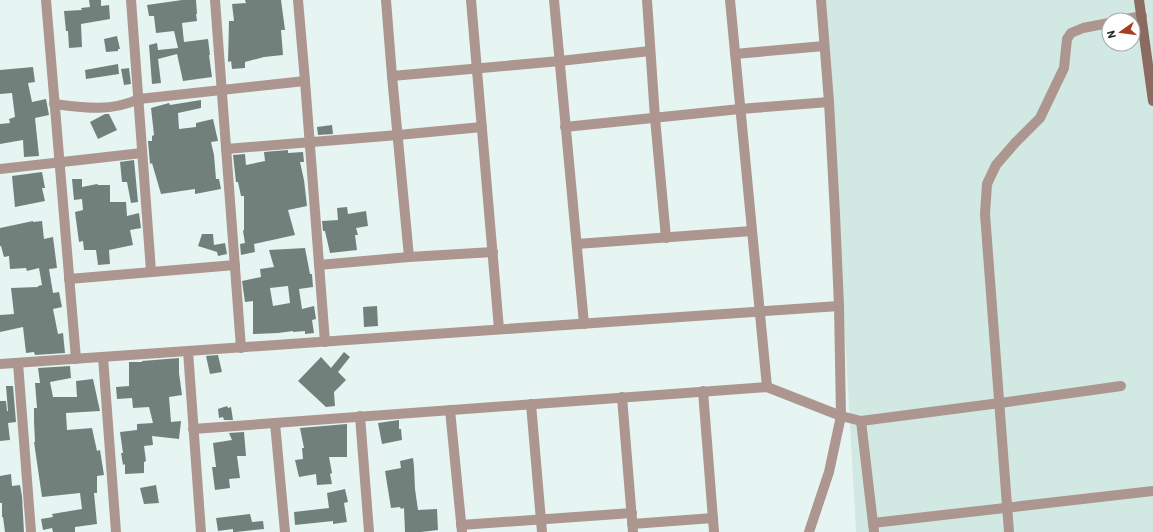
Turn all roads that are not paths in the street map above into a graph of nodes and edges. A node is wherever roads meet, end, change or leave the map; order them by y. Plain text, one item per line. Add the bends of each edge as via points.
1 (46, 0) edge
2 (132, 0) edge
3 (215, 0) edge
4 (298, 0) edge
5 (386, 0) edge
6 (471, 0) edge
7 (554, 0) edge
8 (647, 0) edge
9 (730, 0) edge
10 (821, 0) edge
11 (1140, 0) edge
12 (1142, 16) joint
13 (1101, 24) edge
14 (824, 46) junction
15 (650, 51) junction
16 (735, 54) junction
17 (560, 61) junction
18 (476, 68) junction
19 (392, 76) junction
20 (305, 81) junction
21 (222, 90) junction
22 (139, 99) junction
23 (829, 102) junction
24 (1153, 102) edge
25 (54, 104) junction
26 (740, 108) junction
27 (655, 118) junction
28 (565, 127) junction
29 (482, 128) junction
30 (398, 135) junction
31 (310, 142) junction
32 (226, 149) junction
33 (142, 153) junction
34 (59, 162) junction
35 (0, 169) edge
36 (752, 231) junction
37 (666, 238) junction
38 (577, 244) junction
39 (493, 252) junction
40 (409, 257) junction
41 (235, 265) junction
42 (319, 265) junction
43 (151, 272) junction
44 (69, 278) junction
45 (838, 306) junction
46 (760, 311) junction
47 (584, 324) junction
48 (499, 329) junction
49 (325, 342) junction
50 (241, 348) junction
51 (188, 351) junction
52 (103, 357) junction
53 (76, 359) junction
54 (18, 363) junction
55 (0, 364) edge
56 (1121, 386) dead end
57 (767, 387) junction
58 (703, 391) junction
59 (622, 397) junction
60 (1000, 403) junction
61 (531, 404) junction
62 (450, 410) junction
63 (360, 416) junction
64 (841, 416) junction
65 (861, 421) junction
66 (275, 423) junction
67 (194, 429) junction
68 (1153, 491) edge
69 (1008, 508) junction
70 (632, 513) junction
71 (541, 518) junction
72 (713, 518) junction
73 (873, 527) edge
74 (461, 528) edge
75 (633, 528) edge
76 (31, 532) edge
77 (116, 532) edge
78 (201, 532) edge
79 (285, 532) edge
80 (369, 532) edge
81 (542, 532) edge
82 (714, 532) edge
83 (809, 532) edge
84 (1009, 532) edge

1 - 25 street
2 - 22 street
3 - 21 street
4 - 20 street
5 - 19 street
6 - 18 street
7 - 17 street
8 - 15 street
9 - 16 street
10 - 14 street
11 - 12 street
12 - 24 street
13 - 60 street via 1083,28 1066,39 1064,68 1040,118 996,165 988,184 985,214
14 - 16 street
14 - 23 street
15 - 17 street
15 - 27 street
16 - 26 street
17 - 18 street
17 - 28 street
18 - 19 street
18 - 29 street
19 - 30 street
20 - 21 street
20 - 31 street
21 - 22 street
21 - 32 street
22 - 25 street via 128,104 99,108
22 - 33 street
23 - 26 street
23 - 45 street
25 - 34 street
26 - 27 street
26 - 36 street
27 - 28 street
27 - 37 street
28 - 38 street
29 - 30 street
29 - 39 street
30 - 31 street
30 - 40 street
31 - 32 street
31 - 42 street
32 - 41 street
33 - 34 street
33 - 43 street
34 - 35 street
34 - 44 street
36 - 37 street
36 - 46 street
37 - 38 street
38 - 47 street
39 - 40 street
39 - 48 street
40 - 42 street
41 - 43 street
41 - 50 street
42 - 49 street
43 - 44 street
44 - 53 street
45 - 46 street
45 - 64 street
46 - 47 street
46 - 57 street
47 - 48 street
48 - 49 street
49 - 50 street
50 - 51 street
51 - 52 street
51 - 67 street
52 - 53 street
52 - 77 street
53 - 54 street
54 - 55 street
54 - 76 street
56 - 60 street
57 - 58 street
57 - 64 street
58 - 59 street
58 - 72 street
59 - 61 street
59 - 70 street
60 - 65 street
60 - 69 street
61 - 62 street
61 - 71 street
62 - 63 street
62 - 74 street
63 - 66 street
63 - 80 street
64 - 65 street
64 - 83 street via 829,472
65 - 73 street
66 - 67 street
66 - 79 street
67 - 78 street
68 - 69 street
69 - 73 street
69 - 84 street
70 - 71 street
70 - 75 street
71 - 74 street
71 - 81 street
72 - 75 street
72 - 82 street

